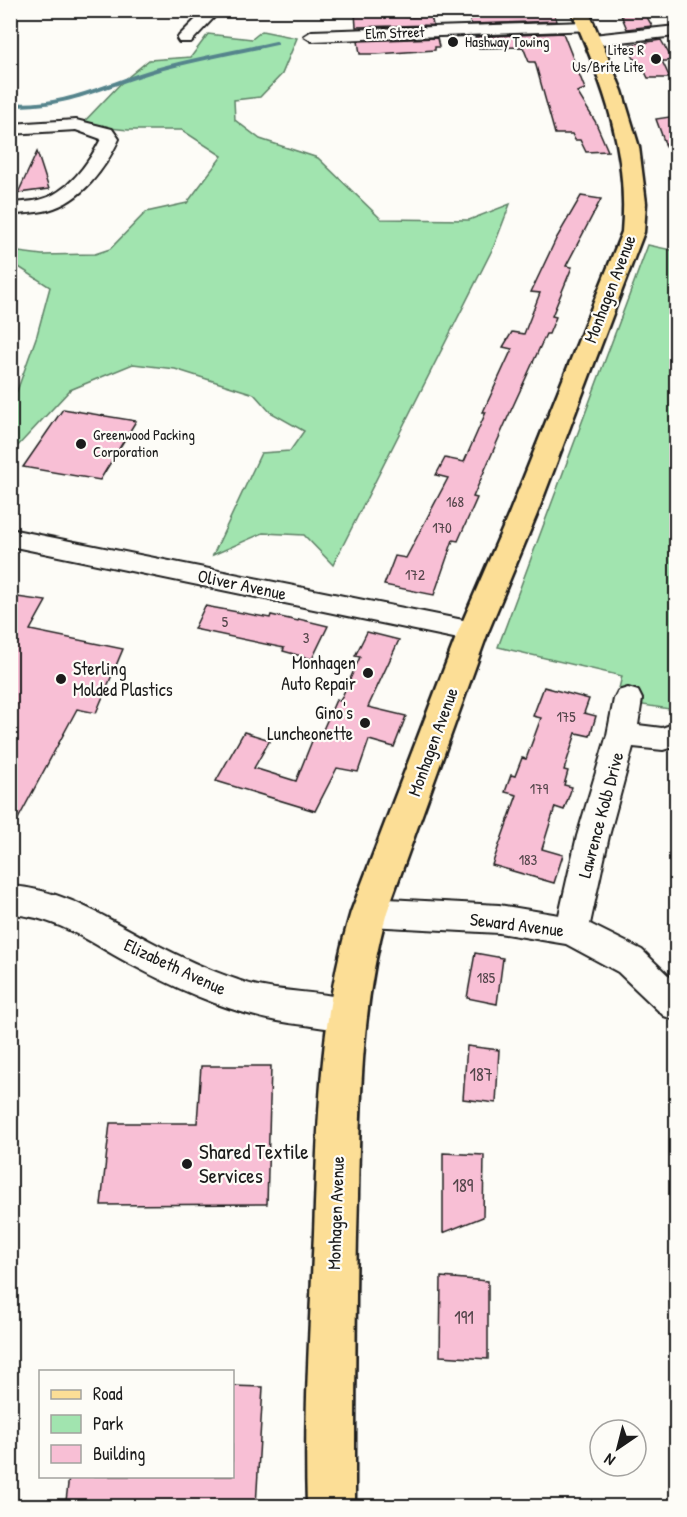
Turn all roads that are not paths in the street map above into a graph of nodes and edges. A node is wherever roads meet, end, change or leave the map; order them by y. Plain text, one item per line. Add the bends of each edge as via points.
1 (214, 10) edge
2 (331, 17) dead end
3 (586, 26) edge
4 (676, 31) edge
5 (185, 39) dead end
6 (10, 129) edge
7 (10, 209) edge
8 (10, 537) edge
9 (473, 632) junction
10 (628, 699) dead end
11 (676, 734) edge
12 (622, 735) junction
13 (10, 900) edge
14 (369, 912) junction
15 (572, 931) junction
16 (676, 1005) edge
17 (347, 1014) junction
18 (332, 1506) edge

1 - 5 street
2 - 3 street, Elm Street via 319,36 450,26
3 - 4 street, Elm Street
3 - 9 main road, Monhagen Avenue via 617,104 633,160 633,232
6 - 7 street via 76,124 106,133 110,139 81,181 59,198 44,205
8 - 9 street, Oliver Avenue
9 - 14 main road, Monhagen Avenue
10 - 12 street, Lawrence Kolb Drive
11 - 12 street via 663,739
12 - 15 street, Lawrence Kolb Drive via 593,836
13 - 17 street, Elizabeth Avenue via 30,900 71,913 138,952 227,993 288,1007
14 - 15 street, Seward Avenue via 499,919
14 - 17 main road, Monhagen Avenue via 357,953
15 - 16 street, Seward Avenue via 630,961
17 - 18 main road, Monhagen Avenue via 340,1084 332,1329

